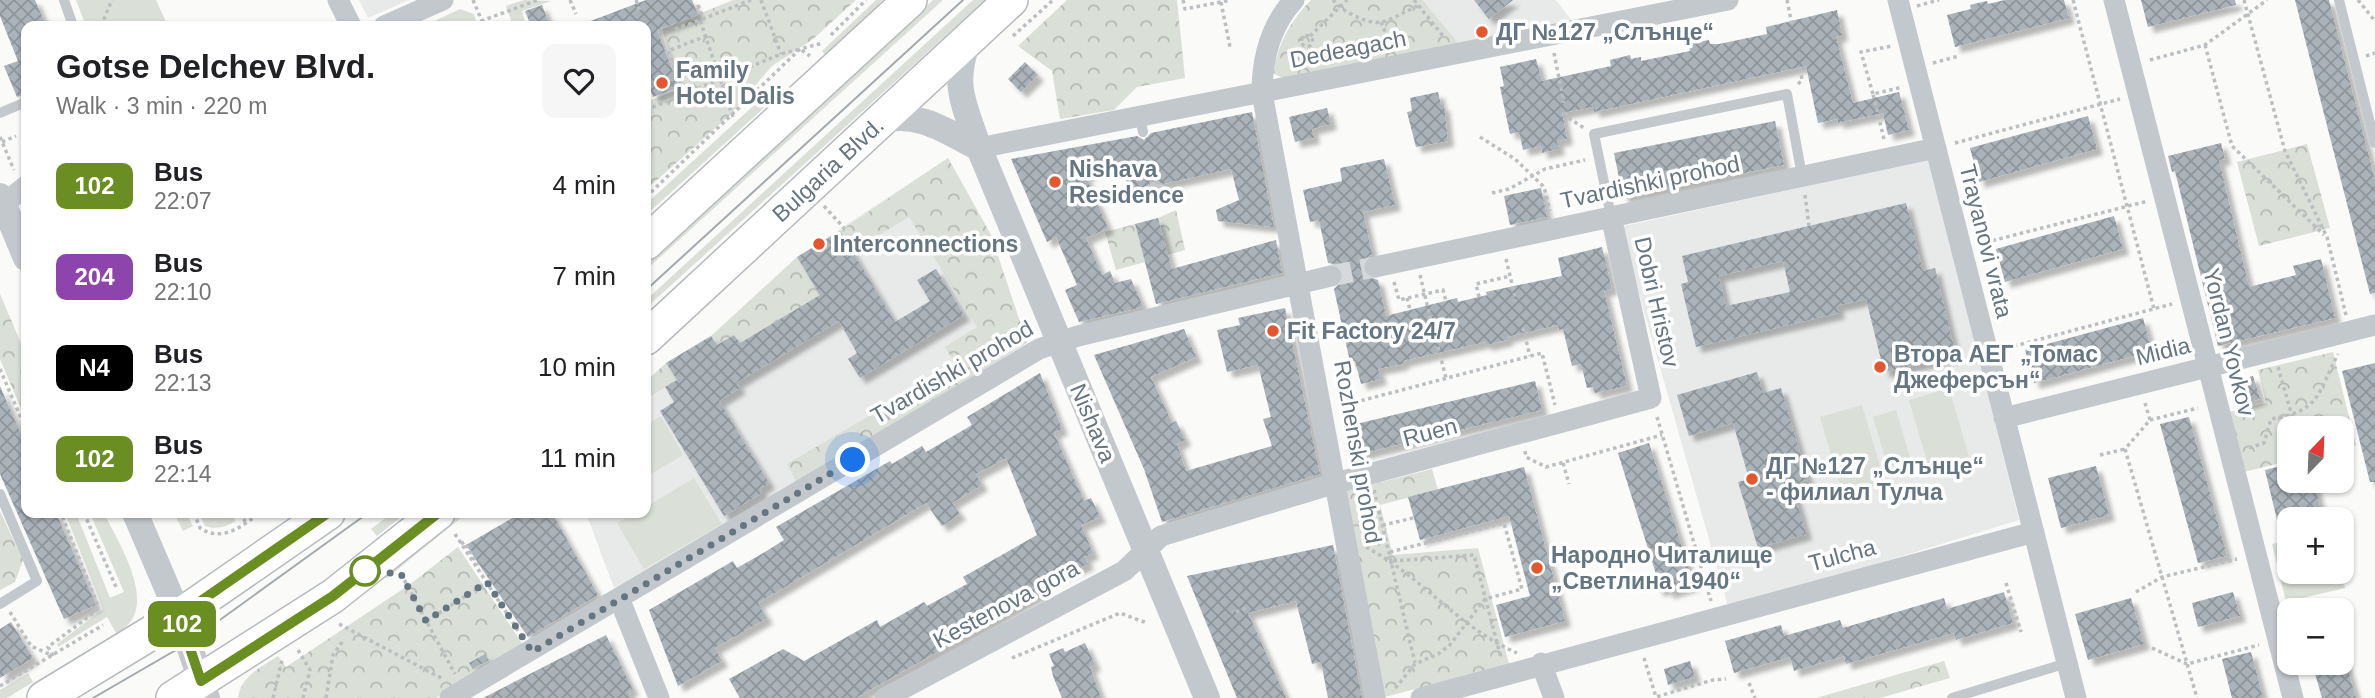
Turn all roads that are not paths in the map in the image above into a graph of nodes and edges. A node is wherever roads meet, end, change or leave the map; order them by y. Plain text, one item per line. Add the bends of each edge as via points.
1 (64, 0) edge
2 (338, 0) edge
3 (443, 0) edge
4 (910, 0) edge
5 (1011, 0) edge
6 (1294, 0) edge
7 (1728, 0) edge
8 (1898, 0) edge
9 (2114, 0) edge
10 (2339, 0) edge
11 (1687, 4) edge
12 (880, 8) edge
13 (71, 21) edge
14 (348, 21) edge
15 (395, 21) edge
16 (969, 39) junction
17 (1262, 93) junction
18 (21, 104) edge
19 (0, 113) edge
20 (883, 120) junction
21 (2375, 143) edge
22 (979, 148) junction
23 (1936, 148) junction
24 (1802, 176) junction
25 (1154, 187) dead end
26 (1178, 193) dead end
27 (10, 196) edge
28 (1611, 216) junction
29 (651, 238) edge
30 (21, 239) edge
31 (1375, 267) tunnel mouth
32 (1331, 276) tunnel mouth
33 (1299, 284) junction
34 (2375, 325) edge
35 (651, 333) edge
36 (1060, 342) junction
37 (2208, 367) junction
38 (1651, 398) joint
39 (2004, 418) junction
40 (1336, 483) junction
41 (0, 494) edge
42 (137, 518) edge
43 (321, 518) edge
44 (447, 523) edge
45 (2034, 532) junction
46 (1146, 550) junction
47 (619, 598) junction
48 (2, 603) edge
49 (179, 616) junction
50 (1541, 663) junction
51 (2067, 663) junction
52 (204, 689) edge
53 (457, 694) edge
54 (44, 698) edge
55 (173, 698) edge
56 (659, 698) edge
57 (885, 698) edge
58 (1207, 698) edge
59 (1375, 698) edge
60 (1421, 698) edge
61 (1554, 698) edge
62 (1952, 698) edge
63 (2076, 698) edge
64 (2293, 698) edge

1 - 13 lane
2 - 14 street
3 - 15 street
4 - 12 main road
5 - 16 main road, Bulgaria Blvd.
6 - 17 street, Rozhenski prohod via 1268,41
7 - 11 street, Dedeagach
8 - 23 street, Trayanovi vrata
9 - 37 street, Yordan Yovkov
10 - 21 lane
11 - 17 street, Dedeagach
12 - 29 main road
16 - 20 main road, Bulgaria Blvd.
16 - 22 street, Nishava via 958,88
17 - 22 street, Dedeagach via 1142,125
17 - 33 street, Rozhenski prohod
18 - 19 lane
20 - 22 street via 914,117
20 - 35 main road, Bulgaria Blvd.
22 - 36 street, Nishava
23 - 24 street, Tvardishki prohod
23 - 39 street, Trayanovi vrata
24 - 28 street, Tvardishki prohod
24 - 28 lane via 1787,94 1594,134
25 - 26 lane via 1165,196
27 - 30 street
28 - 31 street, Tvardishki prohod
28 - 38 street, Dobri Hristov
32 - 33 street, Tvardishki prohod
33 - 36 street, Tvardishki prohod
33 - 40 street, Rozhenski prohod
34 - 37 street, Midia
36 - 46 street, Nishava
36 - 47 street, Tvardishki prohod via 1007,367
37 - 39 street, Midia
37 - 64 street, Yordan Yovkov
38 - 40 street, Ruen
39 - 45 street, Trayanovi vrata
40 - 46 street, Ruen via 1161,536
40 - 59 street, Rozhenski prohod
41 - 48 lane via 37,581
42 - 49 street
43 - 49 main road
44 - 52 main road via 333,596
45 - 50 street, Tulcha
45 - 51 street, Trayanovi vrata
46 - 57 street, Kestenova gora via 1124,571
46 - 58 street, Nishava
47 - 53 street, Tvardishki prohod
47 - 56 street
49 - 52 street
49 - 54 main road
50 - 60 street, Tulcha
50 - 61 street
51 - 62 lane
51 - 63 street, Trayanovi vrata
52 - 55 main road

